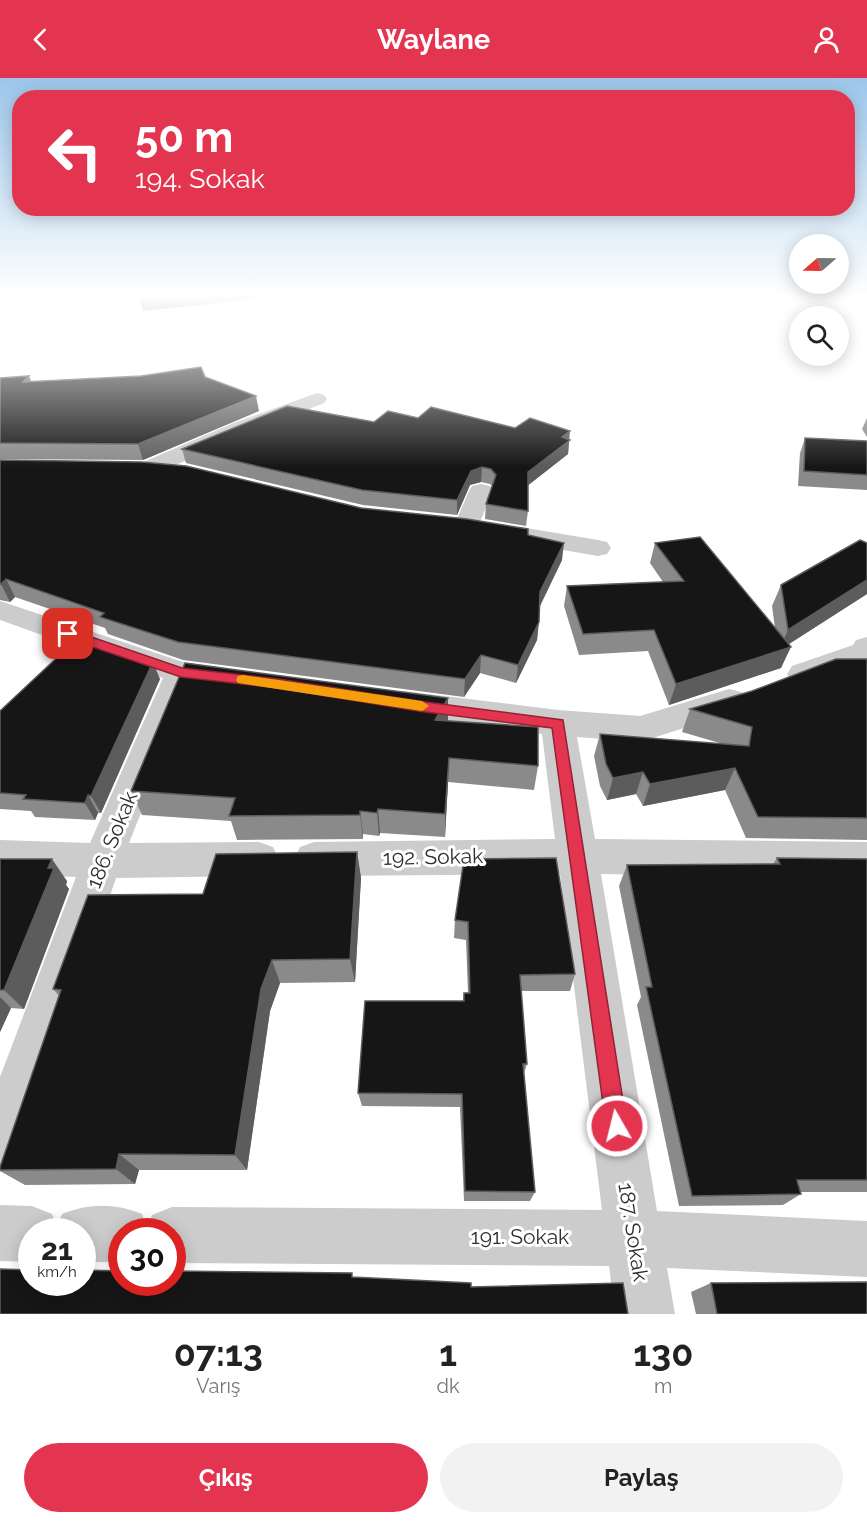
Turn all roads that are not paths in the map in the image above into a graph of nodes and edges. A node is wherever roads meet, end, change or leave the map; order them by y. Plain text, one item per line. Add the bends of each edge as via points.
1 (317, 399) dead end
2 (191, 473) edge
3 (482, 491) dead end
4 (598, 548) dead end
5 (0, 610) edge
6 (866, 650) edge
7 (181, 672) junction
8 (256, 681) edge
9 (371, 698) edge
10 (558, 723) junction
11 (577, 856) junction
12 (0, 857) edge
13 (867, 860) edge
14 (102, 861) junction
15 (0, 1146) edge
16 (0, 1233) edge
17 (18, 1234) edge
18 (186, 1235) edge
19 (633, 1238) junction
20 (867, 1250) edge
21 (645, 1314) edge

1 - 2 street via 136,469
3 - 4 street via 475,528
5 - 7 street
6 - 10 street via 639,729
7 - 8 street
7 - 14 street, 186. Sokak
9 - 10 street
10 - 11 street, 187. Sokak
11 - 13 street, 192. Sokak
11 - 14 street, 192. Sokak
11 - 19 street, 187. Sokak
12 - 14 street, 192. Sokak
14 - 15 street, 186. Sokak
16 - 17 street
18 - 19 street, 191. Sokak
19 - 20 street, 191. Sokak
19 - 21 street, 187. Sokak

